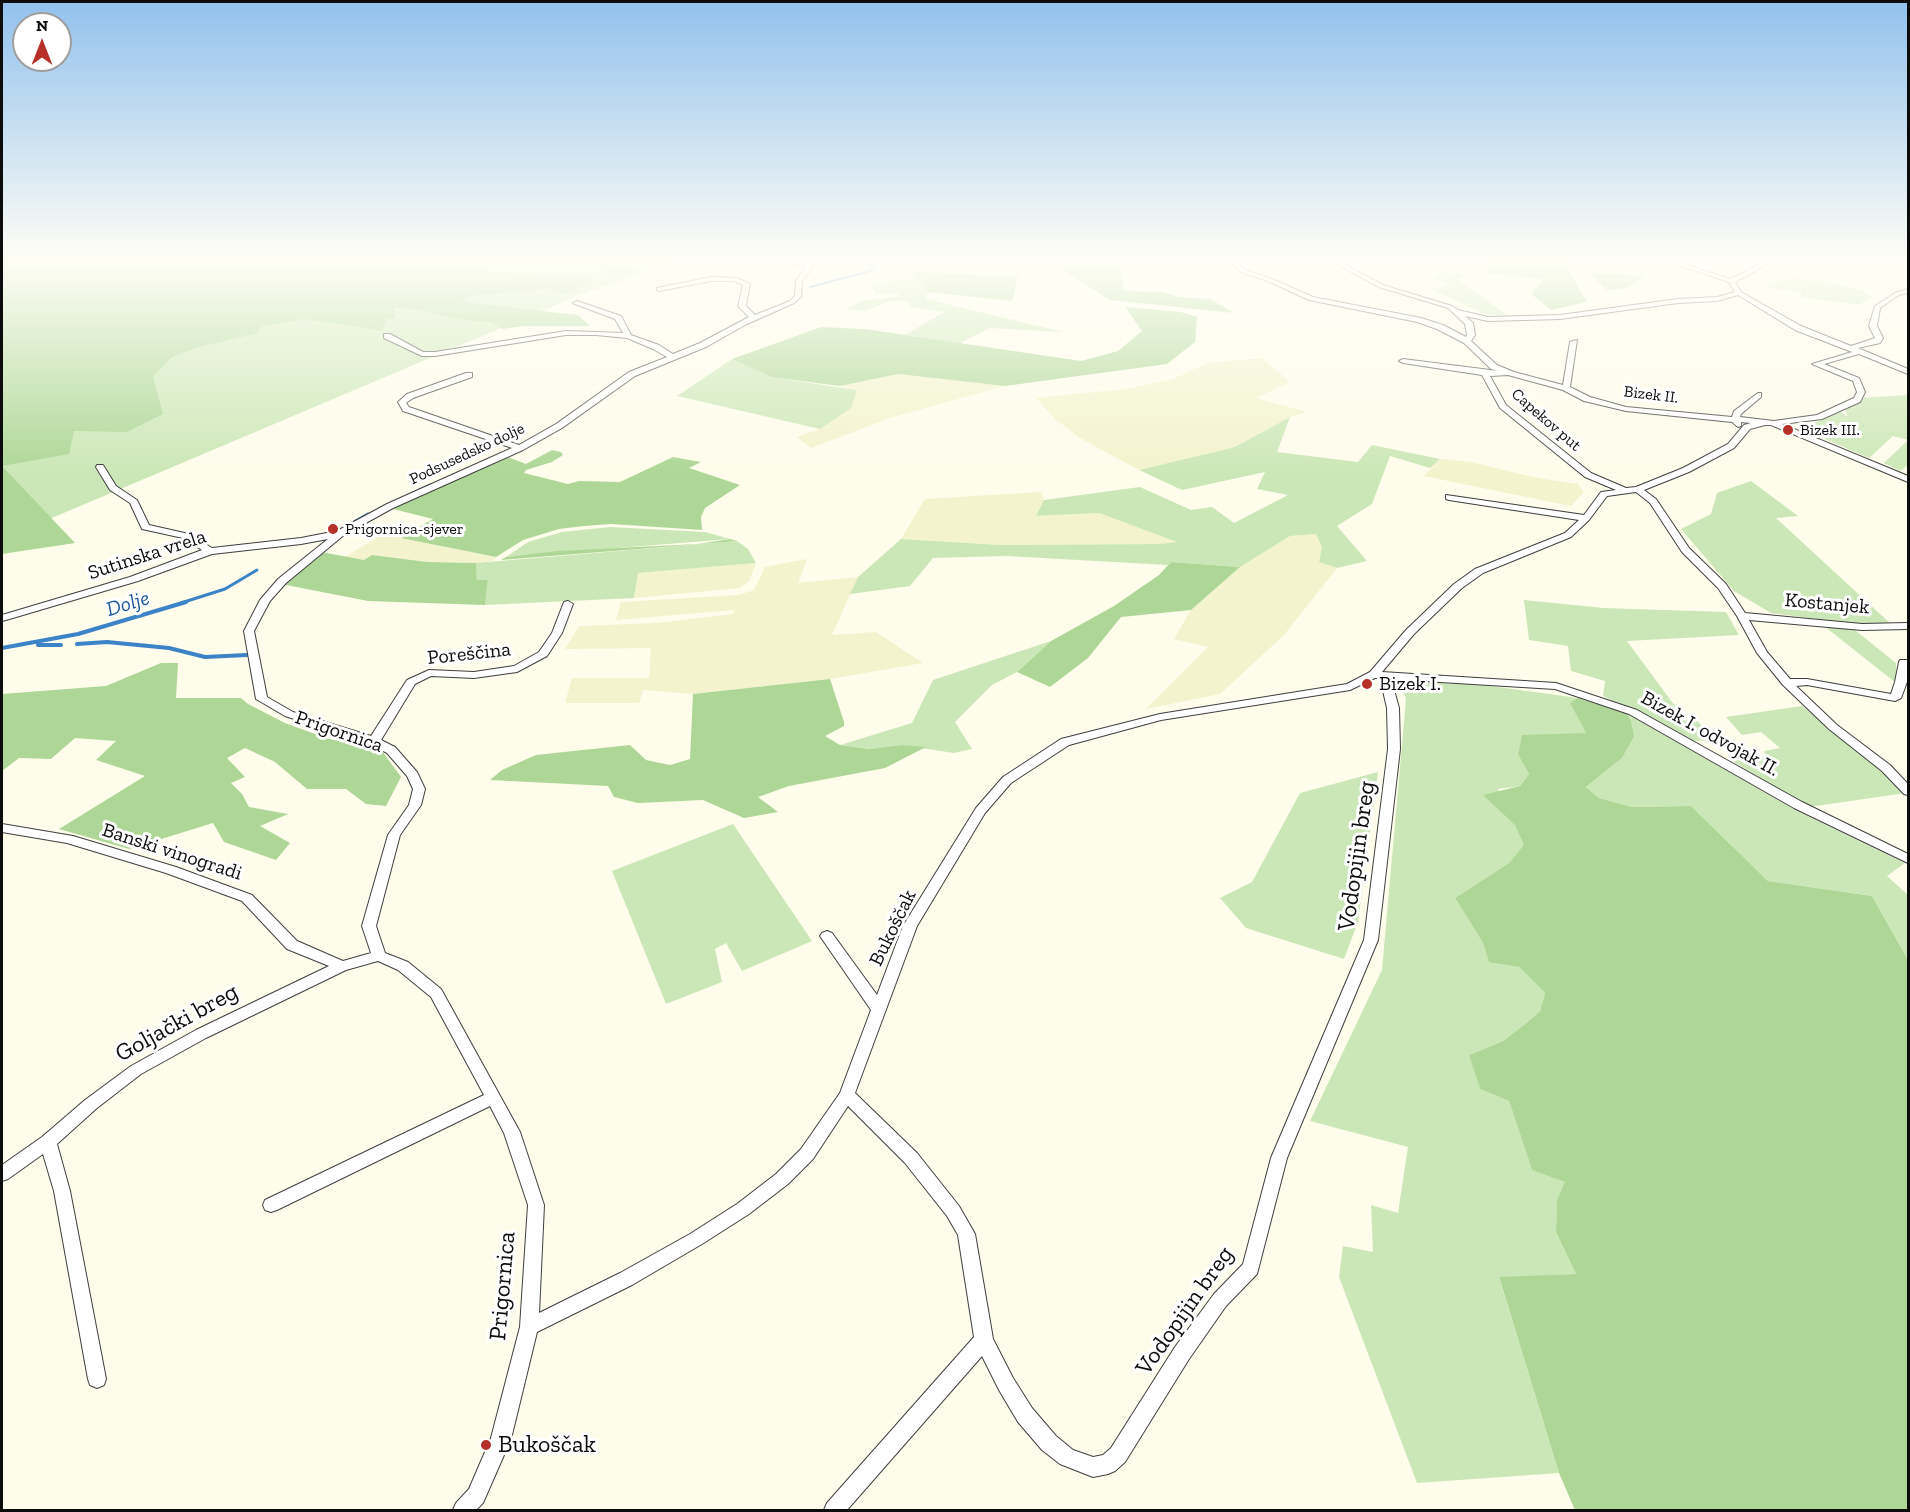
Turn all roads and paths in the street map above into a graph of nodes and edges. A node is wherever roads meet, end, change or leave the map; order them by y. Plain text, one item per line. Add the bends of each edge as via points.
1 (626, 333) edge
2 (729, 333) edge
3 (1451, 333) edge
4 (1469, 333) edge
5 (1810, 333) edge
6 (1876, 333) edge
7 (387, 336) dead end
8 (628, 336) junction
9 (1467, 341) junction
10 (1574, 342) dead end
11 (1851, 348) junction
12 (1860, 352) junction
13 (672, 357) junction
14 (1403, 361) dead end
15 (1908, 372) edge
16 (1485, 373) junction
17 (1511, 374) junction
18 (469, 375) dead end
19 (1566, 388) junction
20 (1758, 394) dead end
21 (1735, 419) junction
22 (1762, 423) junction
23 (1773, 423) junction
24 (1744, 430) junction
25 (520, 448) junction
26 (100, 467) dead end
27 (1908, 479) edge
28 (1638, 489) junction
29 (1623, 490) junction
30 (1449, 497) dead end
31 (1586, 518) junction
32 (341, 533) junction
33 (210, 551) junction
34 (568, 604) dead end
35 (1742, 616) junction
36 (2, 618) edge
37 (1908, 626) edge
38 (1904, 662) dead end
39 (1380, 676) junction
40 (1787, 683) junction
41 (374, 741) junction
42 (1908, 791) edge
43 (2, 828) edge
44 (1908, 859) edge
45 (826, 936) dead end
46 (379, 956) junction
47 (342, 966) junction
48 (878, 1008) junction
49 (847, 1095) junction
50 (494, 1097) junction
51 (48, 1142) junction
52 (2, 1174) edge
53 (271, 1205) dead end
54 (529, 1328) junction
55 (984, 1340) junction
56 (97, 1379) dead end
57 (463, 1510) edge
58 (834, 1510) edge

1 - 8 street
2 - 13 street, Podsusedsko dolje
3 - 9 street, Bizek II.
4 - 9 street
5 - 11 street
6 - 11 street via 1877,341
7 - 8 street via 422,354 435,354 566,333
8 - 13 street
9 - 17 street, Bizek II. via 1483,359
10 - 19 street
11 - 12 street
12 - 15 street
12 - 23 street via 1816,364 1856,380 1862,392 1857,400 1819,417
13 - 25 street, Podsusedsko dolje via 632,374 559,426
14 - 16 street
16 - 17 street, Capekov put
16 - 29 street, Capekov put via 1503,406 1588,475
17 - 19 street, Bizek II.
18 - 25 street via 402,402 406,409
19 - 21 street, Bizek II. via 1587,399 1626,409
20 - 21 street
21 - 22 street, Bizek II.
21 - 24 street
22 - 23 street, Bizek II.
22 - 24 street
23 - 27 street, Bizek II.
24 - 28 street via 1731,446
25 - 32 street, Podsusedsko dolje via 390,506
26 - 33 street via 112,488 134,502 145,527 186,537
28 - 29 street
28 - 35 street via 1653,501 1685,550 1722,586
29 - 31 street via 1604,494
30 - 31 street
31 - 39 street via 1568,535 1479,571 1458,586 1410,632
32 - 33 street, Sutinska vrela
32 - 41 street, Prigornica via 282,581 265,600 249,631 262,699 289,714
33 - 36 street, Sutinska vrela via 134,579
34 - 41 street, Poreščina via 557,633 543,654 517,669 474,675 429,673 411,682
35 - 37 street, Kostanjek via 1862,627
35 - 40 street via 1762,653
38 - 40 street via 1895,698 1807,682
39 - 44 street, Bizek I. odvojak II. via 1556,686 1633,712 1798,805
39 - 48 street, Bukoščak via 1350,687 1160,717 1065,742 1033,762 1007,780 980,812 910,926
39 - 55 street, Vodopijin breg via 1393,708 1394,749 1371,940 1279,1158 1251,1268 1220,1300 1182,1353 1118,1455 1101,1466 1067,1457 1049,1443 1025,1415
40 - 42 street
41 - 46 street, Prigornica via 391,750 419,789 415,805 394,835 369,926
43 - 47 street, Banski vinogradi via 68,839 247,898 292,945
45 - 48 street
46 - 47 street
46 - 50 street, Prigornica via 403,966 436,993
47 - 51 street, Goljački breg via 136,1070
48 - 49 street, Bukoščak
49 - 54 street, Bukoščak via 807,1154 743,1209 626,1279
49 - 55 street, Vodopijin breg via 911,1158 962,1226
50 - 53 street
50 - 54 street, Prigornica via 512,1132 536,1205
51 - 52 street, Goljački breg
51 - 56 street via 62,1191
54 - 57 street, Prigornica via 501,1439 476,1496
55 - 58 street

